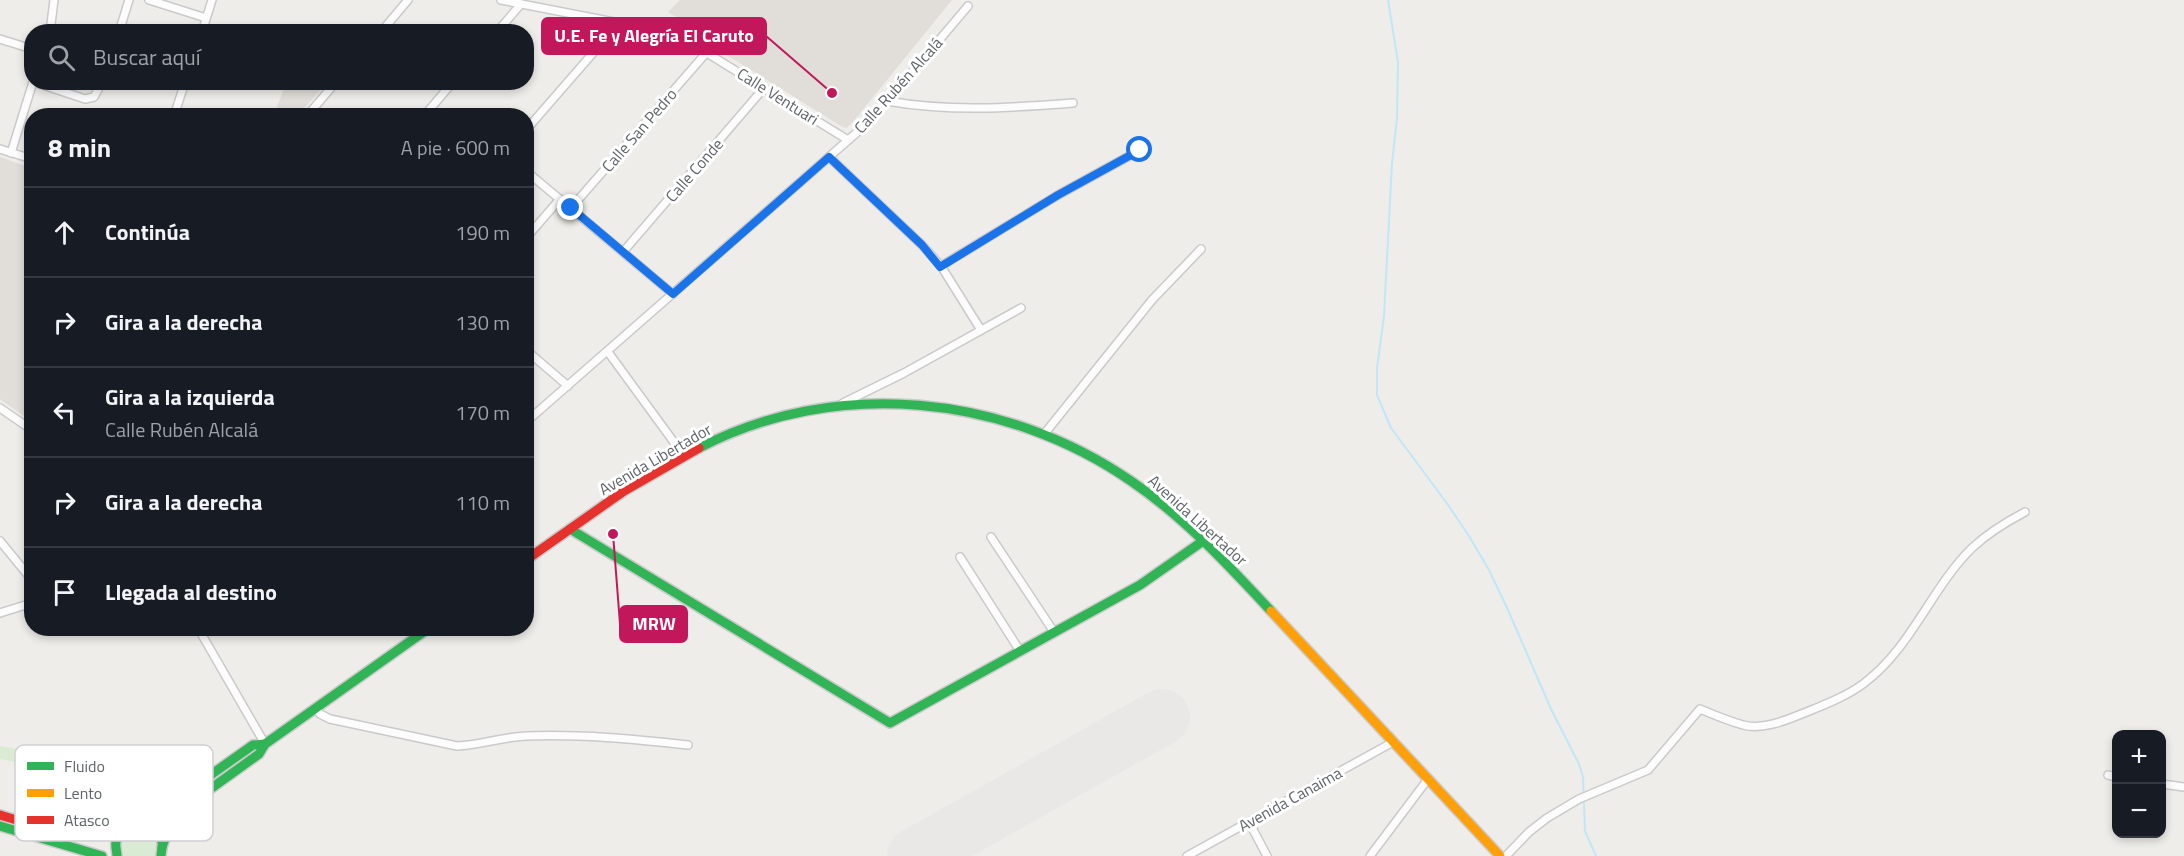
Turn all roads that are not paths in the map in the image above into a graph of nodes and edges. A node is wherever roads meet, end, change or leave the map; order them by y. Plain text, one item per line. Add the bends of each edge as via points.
1 (54, 0) edge
2 (129, 0) edge
3 (149, 0) edge
4 (213, 0) edge
5 (408, 0) edge
6 (501, 0) edge
7 (521, 4) junction
8 (968, 6) dead end
9 (206, 18) junction
10 (620, 22) junction
11 (51, 24) edge
12 (122, 24) edge
13 (204, 24) edge
14 (388, 24) edge
15 (504, 24) edge
16 (0, 39) edge
17 (24, 46) edge
18 (707, 52) junction
19 (764, 88) junction
20 (31, 90) edge
21 (58, 90) edge
22 (98, 90) edge
23 (182, 90) edge
24 (329, 90) edge
25 (446, 90) edge
26 (887, 101) junction
27 (1073, 104) dead end
28 (26, 108) edge
29 (176, 108) edge
30 (315, 108) edge
31 (431, 108) edge
32 (24, 113) edge
33 (534, 121) edge
34 (848, 140) junction
35 (0, 149) edge
36 (1140, 150) dead end
37 (11, 153) junction
38 (24, 157) edge
39 (829, 157) junction
40 (534, 178) edge
41 (560, 199) junction
42 (571, 208) junction
43 (534, 229) edge
44 (1201, 249) dead end
45 (623, 252) junction
46 (940, 267) junction
47 (673, 294) junction
48 (1021, 308) dead end
49 (981, 330) junction
50 (608, 352) junction
51 (534, 357) edge
52 (568, 386) junction
53 (835, 407) junction
54 (0, 408) edge
55 (534, 415) edge
56 (24, 424) edge
57 (1045, 433) junction
58 (684, 456) junction
59 (2025, 512) dead end
60 (570, 529) junction
61 (991, 537) dead end
62 (0, 541) edge
63 (1203, 542) junction
64 (534, 554) edge
65 (960, 557) dead end
66 (24, 570) edge
67 (24, 606) edge
68 (0, 613) edge
69 (1054, 632) junction
70 (203, 636) edge
71 (418, 636) edge
72 (1020, 651) junction
73 (315, 708) junction
74 (1393, 742) junction
75 (265, 744) junction
76 (688, 745) dead end
77 (213, 773) edge
78 (1428, 779) junction
79 (2166, 785) edge
80 (213, 787) edge
81 (2184, 787) edge
82 (0, 815) edge
83 (15, 819) edge
84 (1249, 822) junction
85 (0, 826) edge
86 (15, 830) edge
87 (51, 841) edge
88 (117, 841) edge
89 (102, 856) edge
90 (117, 856) edge
91 (1187, 856) edge
92 (1267, 856) edge
93 (1370, 856) edge
94 (1500, 856) edge
95 (1506, 856) edge

1 - 11 street
2 - 12 street
3 - 9 street
4 - 9 street
5 - 14 street
6 - 7 street, Calle Ventuari
7 - 10 street, Calle Ventuari
7 - 15 street
8 - 26 street, Calle Rubén Alcalá
9 - 13 street
10 - 18 street, Calle Ventuari via 676,34
10 - 33 street
16 - 17 street
18 - 19 street, Calle Ventuari
18 - 42 street, Calle San Pedro
19 - 34 street, Calle Ventuari
19 - 45 street, Calle Conde
20 - 28 street
21 - 22 street via 85,99 94,97
23 - 29 street
24 - 30 street
25 - 31 street
26 - 27 street via 983,110
26 - 34 street, Calle Rubén Alcalá
32 - 37 street
34 - 39 street, Calle Rubén Alcalá
35 - 37 street
36 - 46 street
37 - 38 street
39 - 46 street
39 - 47 street, Calle Rubén Alcalá
40 - 41 street
41 - 42 street
41 - 43 street
42 - 45 street
44 - 57 street via 1152,300
45 - 47 street
46 - 49 street
47 - 50 street, Calle Rubén Alcalá
48 - 49 street
49 - 53 street
50 - 52 street, Calle Rubén Alcalá
50 - 58 street
51 - 52 street
52 - 55 street, Calle Rubén Alcalá
53 - 57 main road, Avenida Libertador via 890,403 940,406
53 - 58 main road, Avenida Libertador via 754,424
54 - 56 street
57 - 63 main road, Avenida Libertador via 1082,450 1130,480
58 - 60 main road, Avenida Libertador
59 - 95 street via 1971,549 1896,651 1862,685 1803,713 1759,726 1745,726 1700,709 1648,770 1579,799 1535,827
60 - 64 main road, Avenida Libertador
60 - 72 main road via 890,723
61 - 69 street
62 - 66 street
63 - 69 main road via 1140,585
63 - 74 main road, Avenida Libertador
65 - 72 street
67 - 68 street
69 - 72 main road
70 - 75 street
71 - 73 main road
73 - 75 main road
73 - 76 street via 330,719 457,746 528,736 600,737
74 - 78 main road, Avenida Libertador
74 - 84 street, Avenida Canaima
75 - 77 main road via 253,745
75 - 80 main road via 259,754
78 - 93 street
78 - 94 main road, Avenida Libertador
79 - 81 street
82 - 83 main road
84 - 91 street, Avenida Canaima
84 - 92 street
85 - 86 main road
87 - 89 main road
88 - 90 main road

